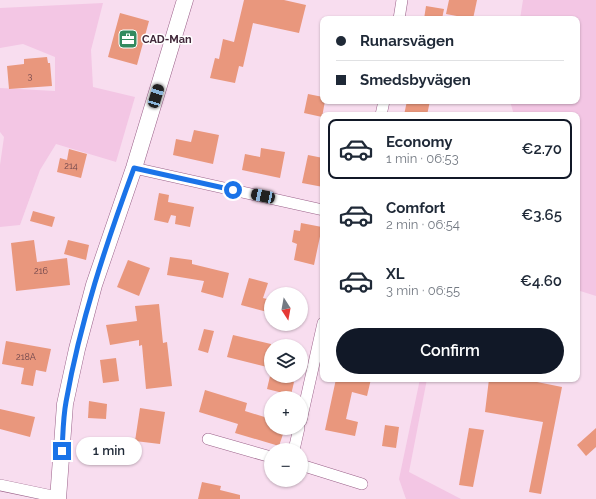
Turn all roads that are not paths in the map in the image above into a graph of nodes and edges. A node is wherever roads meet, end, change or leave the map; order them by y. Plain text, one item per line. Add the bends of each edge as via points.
1 (185, 0) edge
2 (402, 0) edge
3 (399, 16) edge
4 (134, 168) junction
5 (320, 209) edge
6 (320, 336) edge
7 (308, 391) edge
8 (208, 439) dead end
9 (264, 455) edge
10 (308, 467) edge
11 (362, 484) dead end
12 (0, 485) edge
13 (58, 498) edge

1 - 4 main road
2 - 3 street
4 - 5 street
4 - 13 main road via 94,285 77,349 65,404
6 - 7 street
8 - 9 street
10 - 11 street
12 - 13 street

